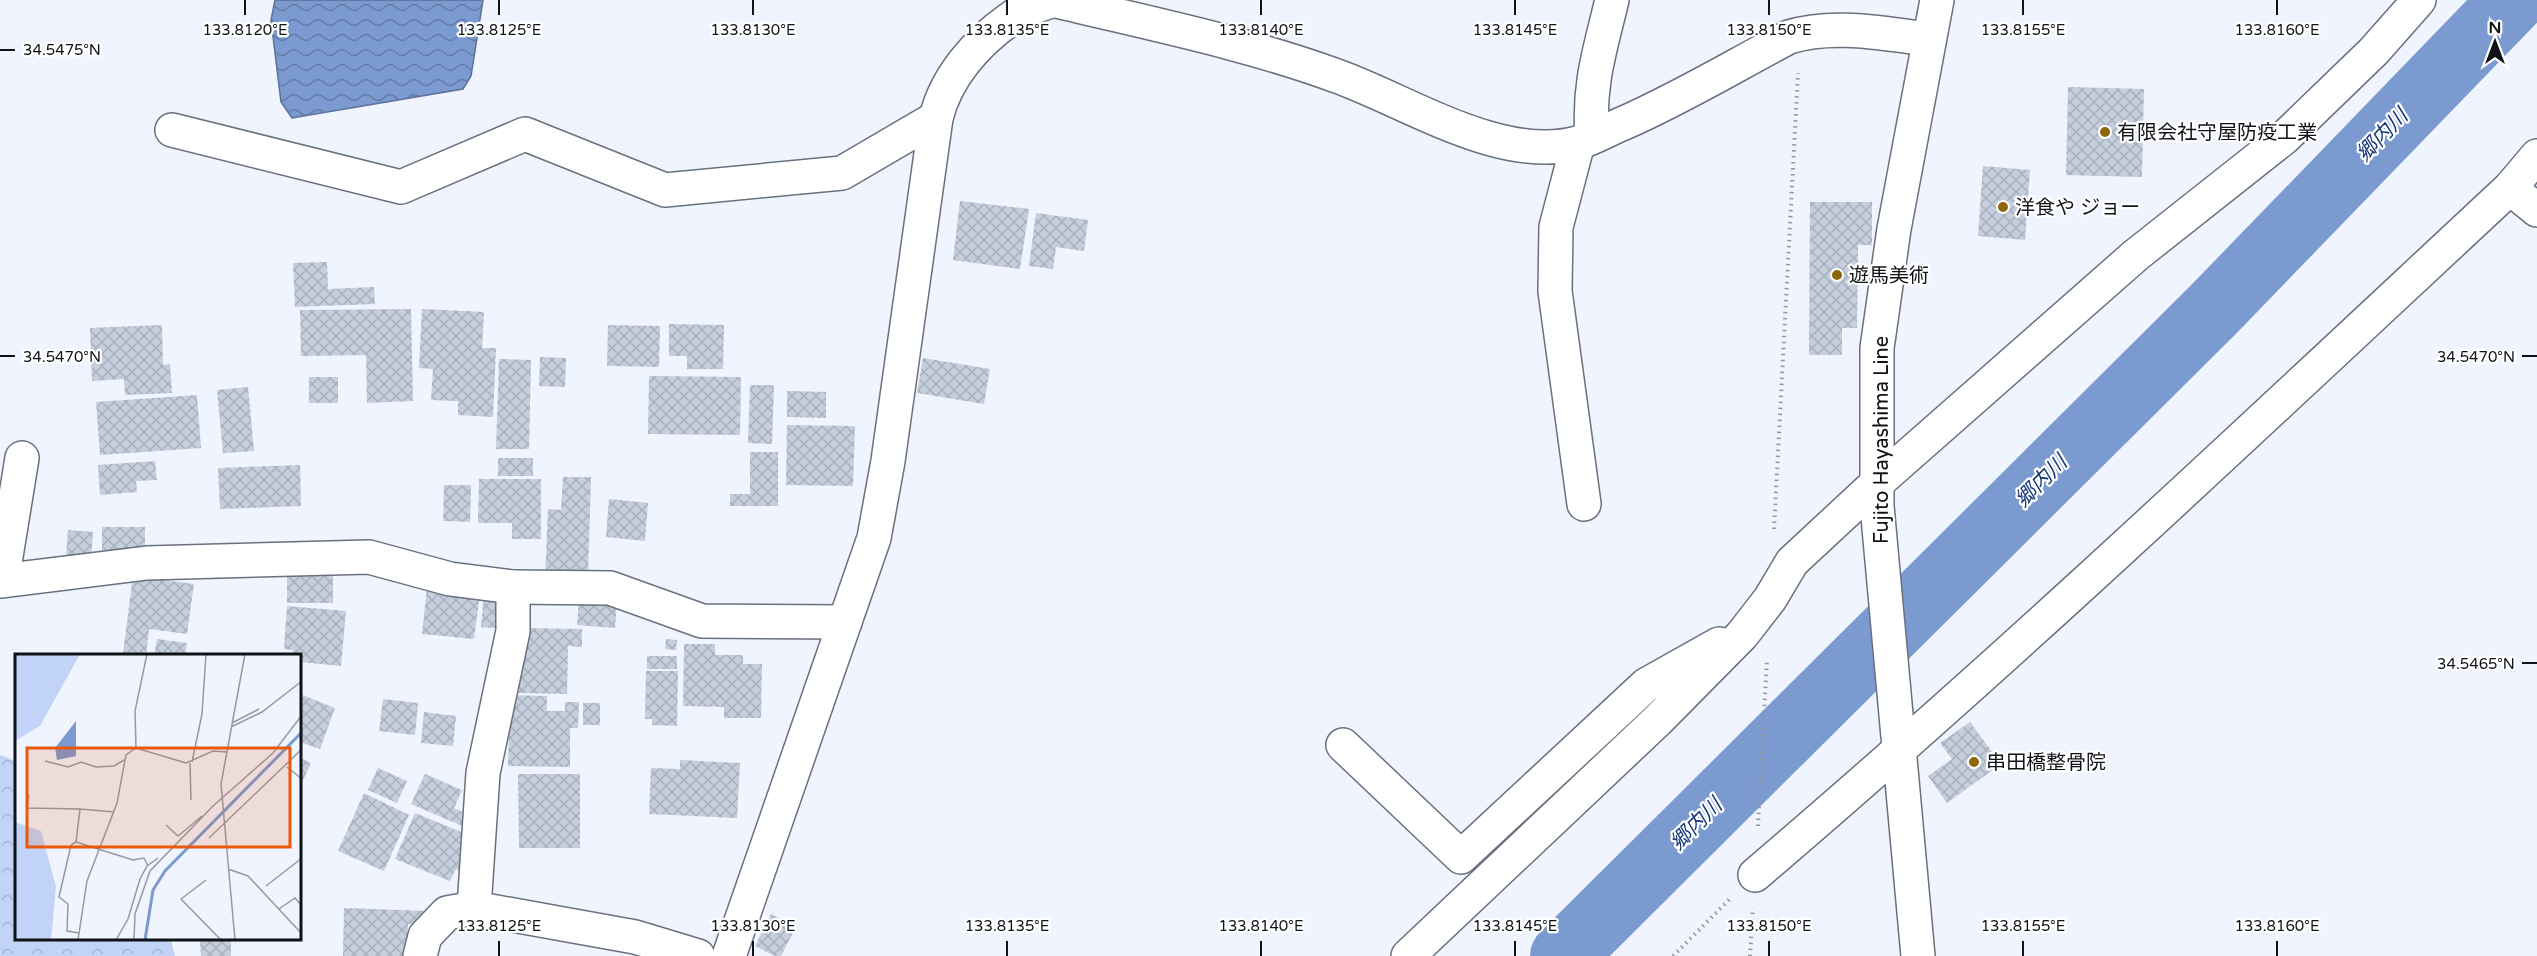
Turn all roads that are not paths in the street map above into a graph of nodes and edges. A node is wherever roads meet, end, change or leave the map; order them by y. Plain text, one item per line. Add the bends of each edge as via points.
1 (1053, 0) edge
2 (1612, 0) edge
3 (1937, 0) edge
4 (2420, 0) edge
5 (1929, 39) junction
6 (936, 118) junction
7 (172, 130) dead end
8 (1585, 140) junction
9 (2537, 156) edge
10 (2511, 188) junction
11 (2537, 210) edge
12 (22, 458) dead end
13 (1877, 494) junction
14 (1584, 504) dead end
15 (513, 587) junction
16 (1760, 620) junction
17 (845, 622) junction
18 (1343, 745) dead end
19 (1900, 751) junction
20 (1498, 822) junction
21 (1522, 848) junction
22 (1755, 874) road end
23 (474, 908) junction
24 (420, 956) edge
25 (698, 956) edge
26 (729, 956) edge
27 (1408, 956) edge
28 (1918, 956) edge

1 - 6 street via 1011,18 960,66 942,94
1 - 8 street via 1230,44 1334,75 1499,143 1533,146
2 - 8 street via 1592,81
3 - 5 street, Fujito Hayashima Line
4 - 13 street via 2374,51 2284,138 2136,255
5 - 8 street via 1845,31 1800,33
5 - 13 street, Fujito Hayashima Line via 1877,348
6 - 7 street via 842,173 665,190 525,134 401,187
6 - 17 street via 886,472 874,538
8 - 14 street via 1556,227 1555,291
9 - 10 street
10 - 11 street
10 - 19 street
12 - 15 street via 2,581 147,563 369,557 450,579
13 - 16 street via 1792,562
13 - 19 street, Fujito Hayashima Line
15 - 17 street via 610,588 702,621
15 - 23 street via 513,632 483,773
16 - 20 street via 1646,686
16 - 21 street
17 - 26 street
18 - 20 street via 1461,857
19 - 22 street
19 - 28 street, Fujito Hayashima Line
20 - 21 street
21 - 27 street
23 - 24 street via 447,913 425,936
23 - 25 street via 635,936

